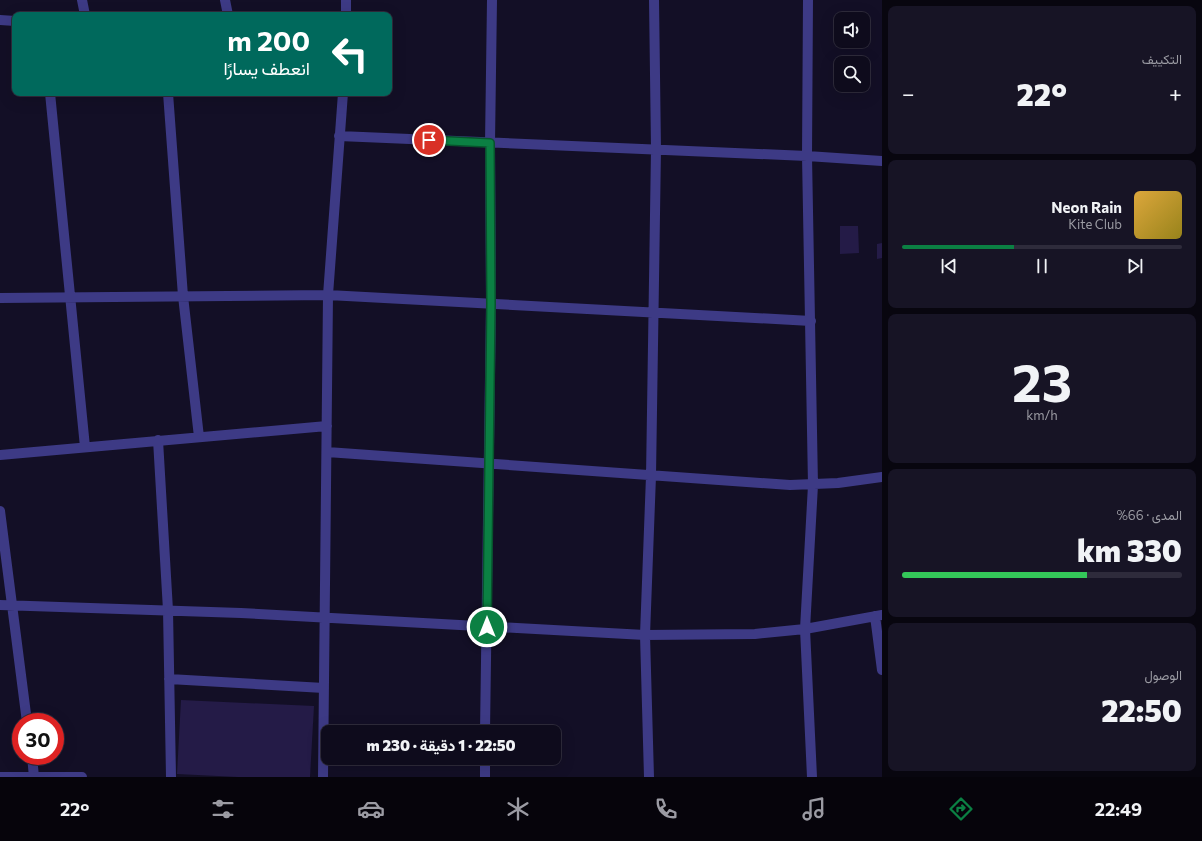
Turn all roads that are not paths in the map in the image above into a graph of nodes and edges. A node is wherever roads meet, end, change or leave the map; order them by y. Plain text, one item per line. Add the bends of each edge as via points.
1 (82, 0) edge
2 (225, 0) edge
3 (346, 0) edge
4 (492, 0) edge
5 (654, 0) edge
6 (808, 0) edge
7 (84, 12) edge
8 (227, 12) edge
9 (346, 12) edge
10 (0, 20) edge
11 (12, 21) edge
12 (50, 96) edge
13 (168, 96) edge
14 (343, 96) edge
15 (339, 136) junction
16 (490, 143) junction
17 (656, 149) junction
18 (807, 156) junction
19 (882, 161) edge
20 (328, 295) junction
21 (70, 296) junction
22 (183, 296) junction
23 (0, 298) edge
24 (491, 304) junction
25 (653, 312) junction
26 (811, 321) junction
27 (327, 426) junction
28 (199, 437) junction
29 (158, 440) junction
30 (85, 447) junction
31 (327, 452) junction
32 (0, 455) edge
33 (488, 464) junction
34 (652, 476) junction
35 (882, 477) edge
36 (813, 485) junction
37 (0, 511) edge
38 (0, 605) edge
39 (13, 605) junction
40 (168, 610) junction
41 (878, 615) edge
42 (324, 618) junction
43 (487, 627) junction
44 (805, 629) junction
45 (645, 635) junction
46 (882, 670) edge
47 (169, 679) junction
48 (324, 688) junction
49 (27, 713) edge
50 (485, 725) edge
51 (33, 765) edge
52 (485, 765) edge
53 (0, 776) edge
54 (34, 776) edge
55 (82, 777) edge
56 (172, 777) edge
57 (323, 777) edge
58 (485, 777) edge
59 (649, 777) edge
60 (812, 777) edge

1 - 7 street
2 - 8 street
3 - 9 street
4 - 16 street
5 - 17 street
6 - 18 street
10 - 11 street
12 - 21 street
13 - 22 street
14 - 15 street
15 - 16 street
15 - 20 street
16 - 17 street
16 - 24 street
17 - 18 street
17 - 25 street
18 - 19 street
18 - 26 street
20 - 22 street
20 - 24 street
20 - 27 street
21 - 22 street
21 - 23 street
21 - 30 street
22 - 28 street
24 - 25 street
24 - 33 street
25 - 26 street
25 - 34 street
26 - 36 street
27 - 28 street
27 - 31 street
28 - 29 street
29 - 30 street
29 - 40 street
30 - 32 street
31 - 33 street
31 - 42 street
33 - 34 street
33 - 43 street
34 - 36 street
34 - 45 street
35 - 36 street
36 - 44 street
37 - 39 street
38 - 39 street
39 - 40 street
39 - 49 street
40 - 42 street
40 - 47 street
41 - 44 street
41 - 46 street
42 - 43 street
42 - 48 street
43 - 45 street
43 - 50 street
44 - 45 street via 734,635
44 - 60 street
45 - 59 street
47 - 48 street
47 - 56 street
48 - 57 street
51 - 54 street
52 - 58 street
53 - 54 street
54 - 55 street

